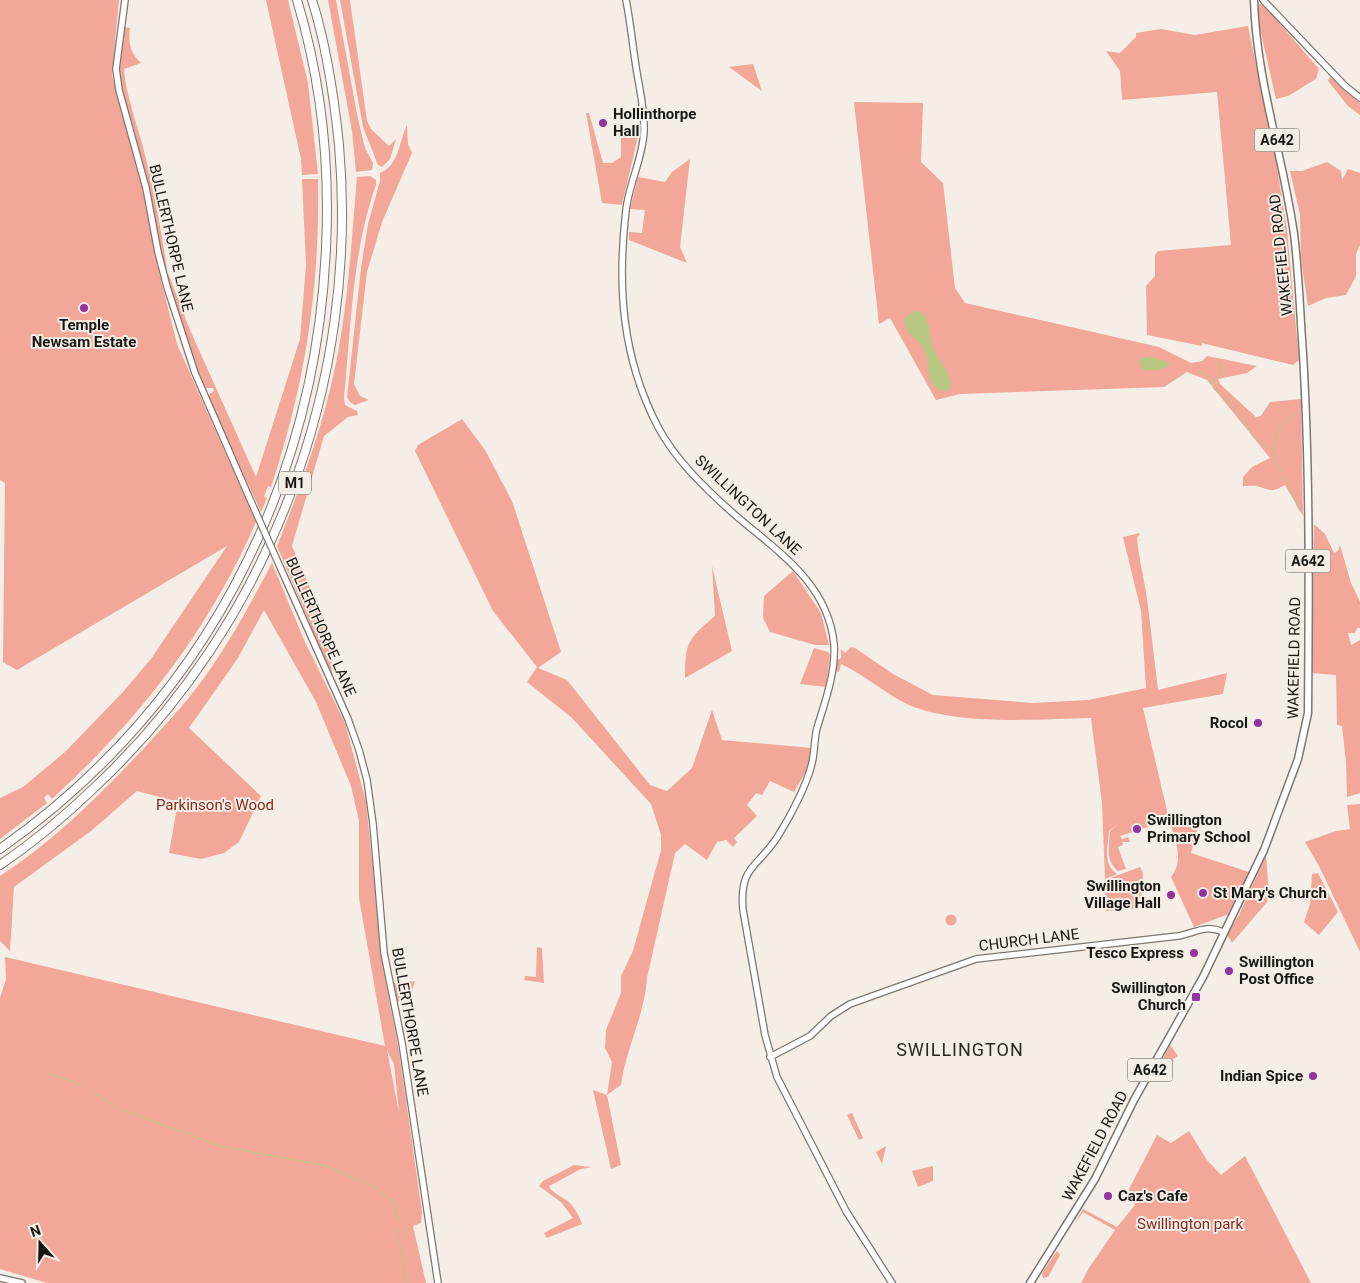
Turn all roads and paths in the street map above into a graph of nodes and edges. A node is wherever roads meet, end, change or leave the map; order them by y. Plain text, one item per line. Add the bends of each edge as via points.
1 (125, 0) edge
2 (296, 0) edge
3 (312, 0) edge
4 (626, 0) edge
5 (1254, 0) edge
6 (1263, 0) edge
7 (1360, 98) edge
8 (0, 849) edge
9 (0, 864) edge
10 (1223, 932) junction
11 (770, 1057) junction
12 (0, 1278) edge
13 (22, 1283) edge
14 (438, 1283) edge
15 (892, 1283) edge
16 (1030, 1283) edge

1 - 14 street, BULLERTHORPE LANE, bridge via 117,76 167,287 195,373 360,750 372,816 384,953 402,1043
2 - 8 highway, M1 via 318,95 327,226 316,354 294,446 279,491 260,538 230,596 170,686 101,765 26,831
3 - 9 highway, M1 via 327,62 337,125 342,186 341,253 325,382 294,488 262,562 239,605 176,700 129,755 83,799
4 - 11 street, SWILLINGTON LANE via 644,132 626,210 624,240 625,333 633,368 648,406 672,449 713,494 790,561 819,597 827,611 834,647 809,774 778,836 749,870 743,888 743,910
5 - 10 main road, WAKEFIELD ROAD / A642 via 1260,59 1282,162 1298,280 1306,421 1308,712 1298,760 1264,850
6 - 7 street
10 - 11 street, CHURCH LANE via 1213,927 1178,936 976,958 850,1004 810,1036
10 - 16 main road, WAKEFIELD ROAD / A642 via 1203,977 1134,1100 1085,1197
11 - 15 street, SWILLINGTON LANE via 791,1108 842,1202
12 - 13 street

